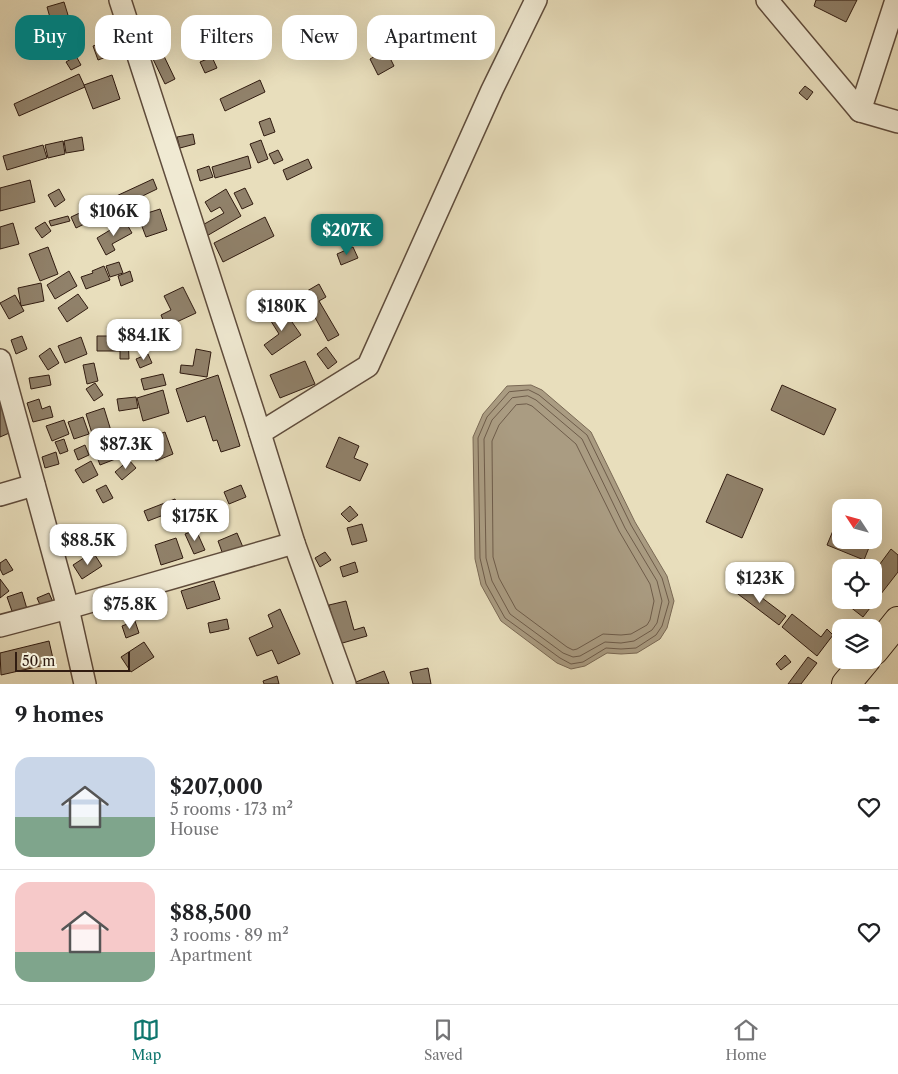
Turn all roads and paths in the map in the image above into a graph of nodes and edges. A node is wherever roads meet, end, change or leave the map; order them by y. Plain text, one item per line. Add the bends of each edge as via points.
1 (120, 0) edge
2 (536, 0) edge
3 (767, 0) edge
4 (896, 8) edge
5 (860, 111) junction
6 (898, 122) edge
7 (1, 365) edge
8 (260, 433) junction
9 (34, 485) junction
10 (0, 495) edge
11 (294, 542) junction
12 (68, 608) junction
13 (898, 621) edge
14 (0, 626) edge
15 (882, 641) edge
16 (858, 669) edge
17 (84, 684) edge
18 (345, 684) edge
19 (846, 684) edge

1 - 8 street
2 - 8 street via 368,366
3 - 5 street
4 - 5 street
5 - 6 street
7 - 9 street
8 - 11 street
9 - 10 street
9 - 12 street
11 - 12 street
11 - 18 street
12 - 14 street
12 - 17 street
13 - 15 highway
16 - 19 highway

